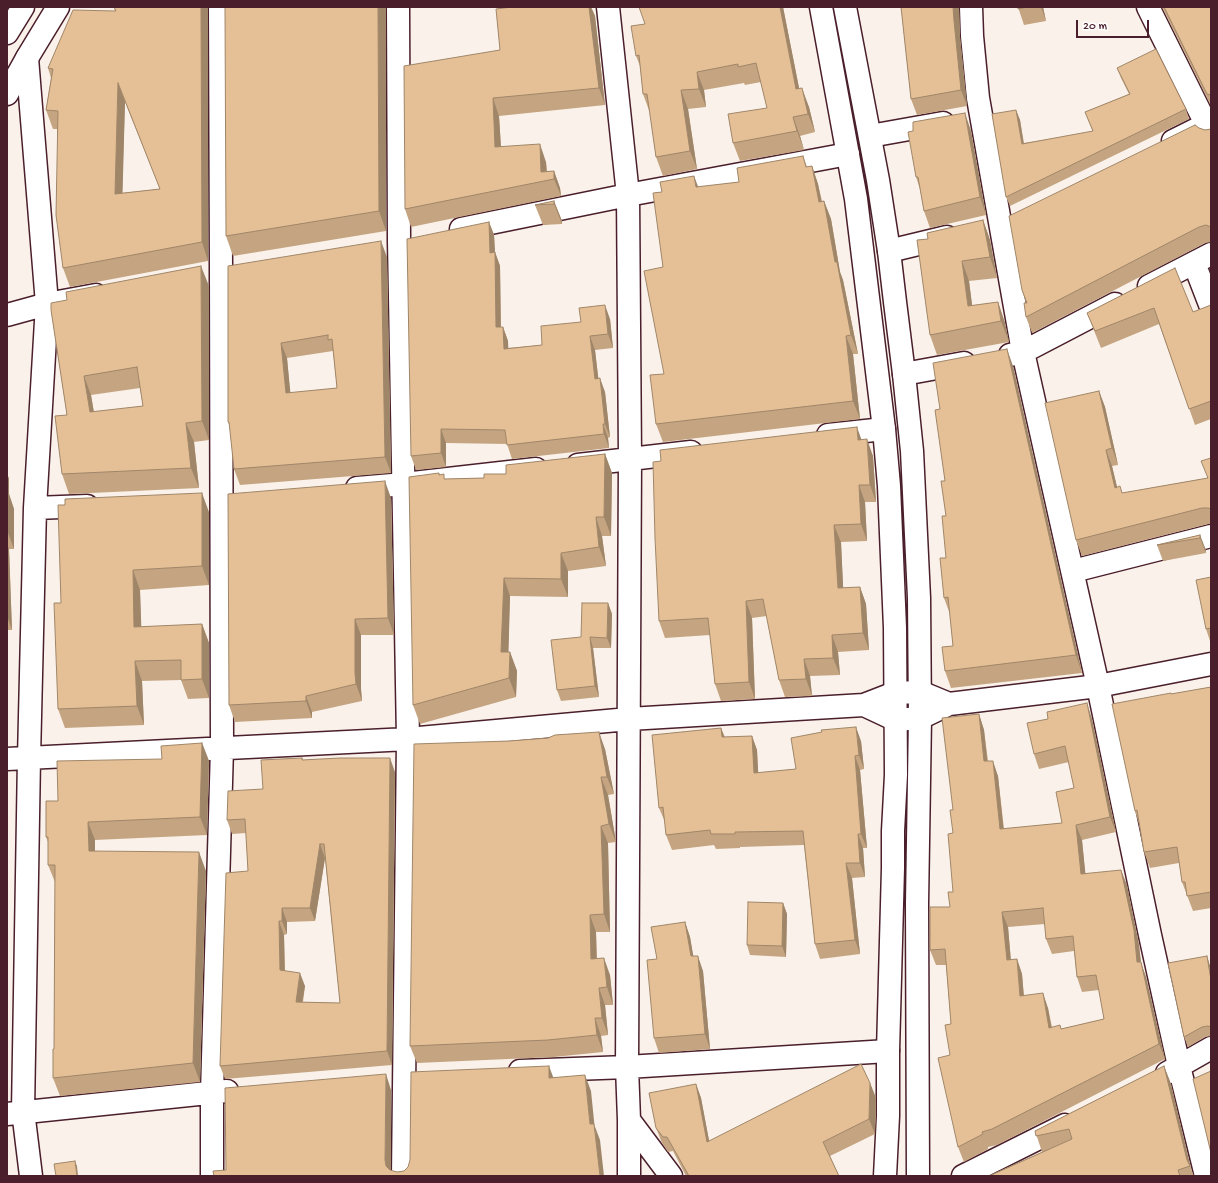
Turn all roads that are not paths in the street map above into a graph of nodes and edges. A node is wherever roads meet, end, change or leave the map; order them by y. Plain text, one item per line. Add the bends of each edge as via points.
1 (23, 7) edge
2 (58, 7) edge
3 (220, 7) edge
4 (398, 7) edge
5 (608, 7) edge
6 (821, 7) edge
7 (845, 7) edge
8 (971, 7) edge
9 (1148, 7) edge
10 (7, 33) edge
11 (27, 58) junction
12 (7, 94) edge
13 (982, 116) junction
14 (1210, 127) edge
15 (870, 136) junction
16 (1157, 149) edge
17 (848, 154) junction
18 (628, 195) junction
19 (1021, 215) edge
20 (992, 227) junction
21 (445, 232) edge
22 (963, 234) edge
23 (407, 240) junction
24 (376, 246) edge
25 (889, 251) junction
26 (1203, 259) edge
27 (229, 270) junction
28 (199, 276) edge
29 (116, 291) edge
30 (47, 304) junction
31 (1211, 307) edge
32 (7, 314) edge
33 (1023, 352) junction
34 (904, 374) junction
35 (884, 429) junction
36 (812, 437) edge
37 (709, 449) edge
38 (630, 459) junction
39 (404, 484) junction
40 (340, 490) edge
41 (245, 497) edge
42 (213, 500) junction
43 (104, 505) edge
44 (34, 508) junction
45 (1211, 536) edge
46 (1073, 571) junction
47 (1211, 664) edge
48 (1098, 686) junction
49 (920, 692) junction
50 (895, 693) junction
51 (949, 704) junction
52 (864, 705) junction
53 (920, 718) junction
54 (629, 719) junction
55 (896, 720) junction
56 (408, 739) junction
57 (222, 748) junction
58 (29, 758) junction
59 (7, 759) edge
60 (1211, 1048) edge
61 (888, 1051) junction
62 (627, 1066) junction
63 (1179, 1066) junction
64 (500, 1072) edge
65 (413, 1076) junction
66 (382, 1078) edge
67 (1151, 1080) edge
68 (243, 1090) edge
69 (212, 1093) junction
70 (15, 1113) edge
71 (1082, 1116) edge
72 (629, 1120) junction
73 (31, 1176) edge
74 (212, 1176) edge
75 (403, 1176) edge
76 (629, 1176) edge
77 (671, 1176) edge
78 (885, 1176) edge
79 (918, 1176) edge
80 (963, 1176) edge
81 (1206, 1176) edge

1 - 10 street
2 - 11 street
3 - 27 street
4 - 23 street
5 - 18 street
6 - 17 street
7 - 15 street
8 - 13 street via 978,98
9 - 14 street
11 - 12 street
11 - 30 street
13 - 15 street
13 - 20 street
14 - 16 street
15 - 25 street
17 - 18 street
17 - 35 street via 856,199
18 - 21 street
18 - 38 street
19 - 20 street
20 - 33 street
22 - 25 street
23 - 24 street
23 - 39 street
25 - 34 street
26 - 31 street
26 - 33 street
27 - 28 street
27 - 42 street
29 - 30 street
30 - 32 street
30 - 44 street
33 - 34 street
33 - 46 street
34 - 49 street via 912,451 920,598
35 - 36 street
35 - 50 street via 893,561
37 - 38 street
38 - 39 street
38 - 54 street
39 - 40 street
39 - 56 street
41 - 42 street
42 - 57 street
43 - 44 street
44 - 58 street
45 - 46 street
46 - 48 street
47 - 48 street
48 - 51 street
48 - 63 street
49 - 50 street
49 - 51 street
49 - 53 street
50 - 52 street
50 - 55 street
51 - 53 street
52 - 54 street
52 - 55 street
53 - 55 street
53 - 79 street via 917,895
54 - 56 street
54 - 62 street
55 - 61 street
56 - 57 street
56 - 65 street
57 - 58 street
57 - 69 street
58 - 59 street
58 - 70 street
60 - 63 street
61 - 62 street
61 - 78 street
62 - 64 street
62 - 72 street
63 - 67 street
63 - 81 street
65 - 66 street
65 - 75 street
68 - 69 street
69 - 70 street
69 - 74 street
70 - 73 street
71 - 80 street
72 - 76 street
72 - 77 street

